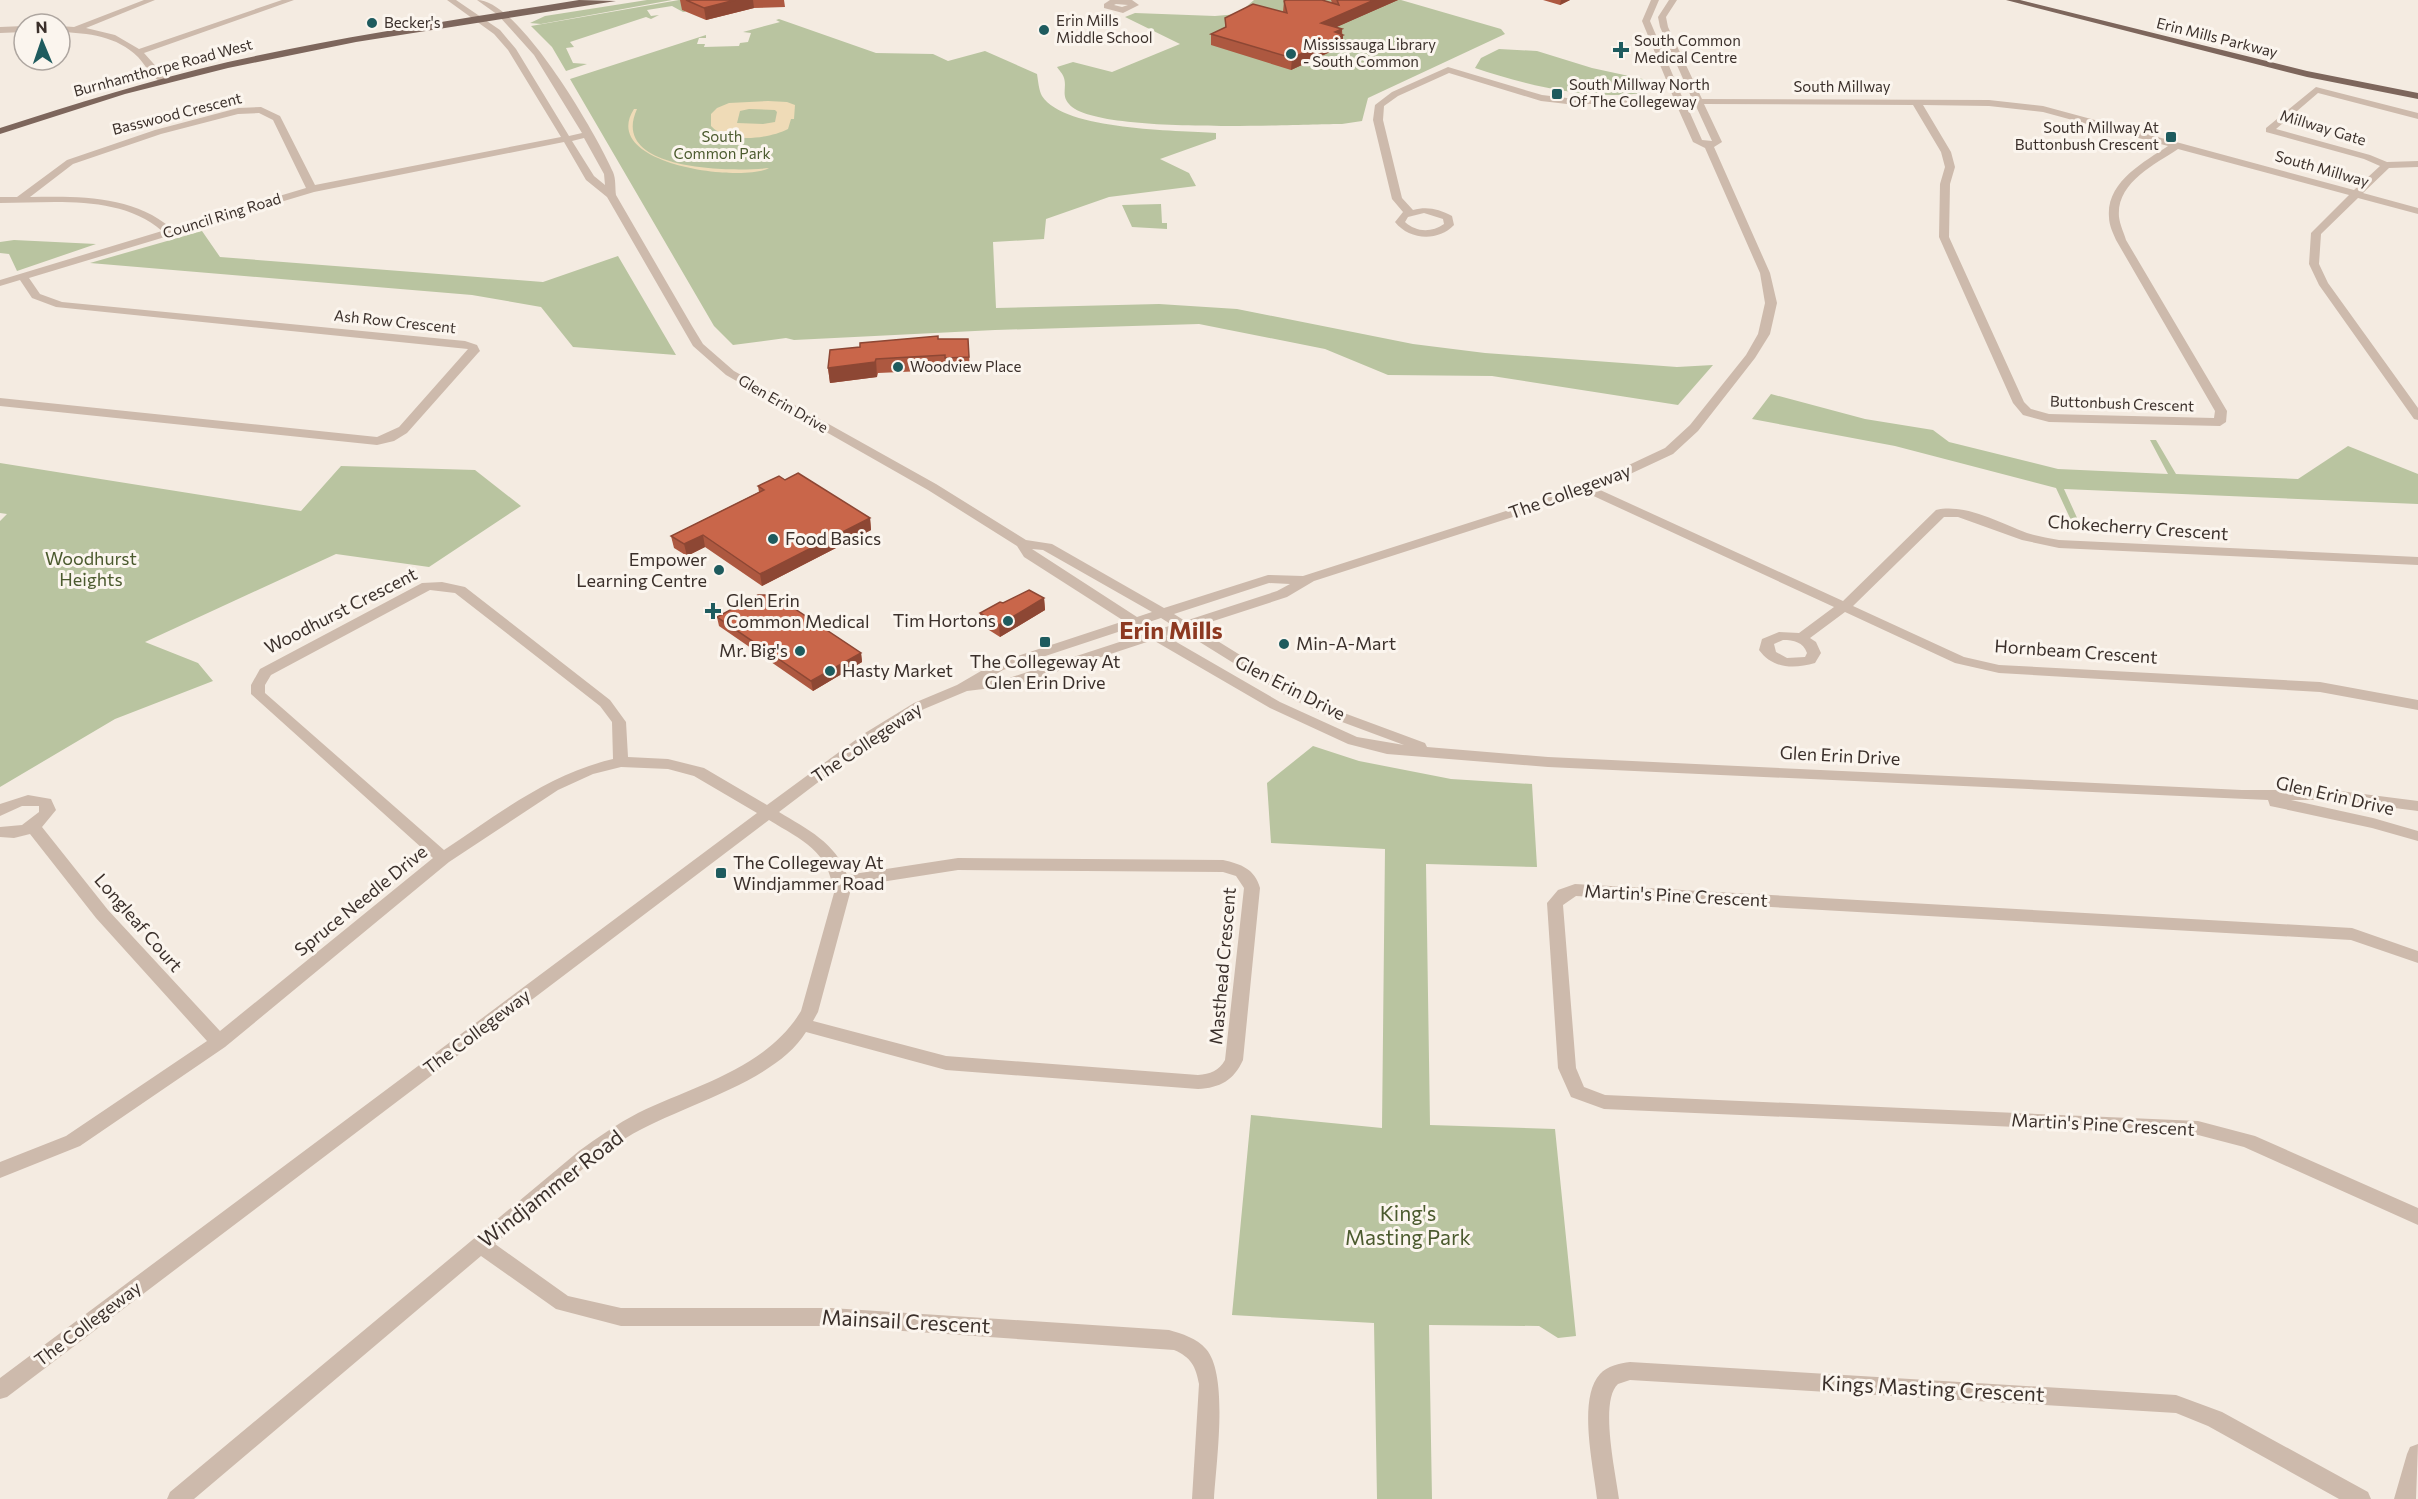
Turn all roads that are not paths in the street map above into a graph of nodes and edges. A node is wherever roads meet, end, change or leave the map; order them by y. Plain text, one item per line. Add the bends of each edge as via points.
1 (151, 0) edge
2 (290, 0) edge
3 (451, 0) edge
4 (481, 0) edge
5 (614, 0) edge
6 (1656, 0) edge
7 (1672, 0) edge
8 (2010, 0) edge
9 (2046, 0) edge
10 (505, 17) junction
11 (482, 21) junction
12 (72, 30) edge
13 (75, 30) junction
14 (138, 52) junction
15 (164, 81) junction
16 (2418, 86) edge
17 (2418, 96) edge
18 (1680, 102) junction
19 (1699, 102) junction
20 (1916, 102) junction
21 (2418, 116) edge
22 (0, 131) edge
23 (589, 138) junction
24 (569, 142) junction
25 (2178, 144) junction
26 (1709, 146) junction
27 (2418, 164) edge
28 (2386, 165) junction
29 (312, 189) junction
30 (2355, 194) junction
31 (611, 195) junction
32 (0, 200) edge
33 (19, 200) junction
34 (2418, 211) edge
35 (1410, 212) dead end
36 (170, 232) junction
37 (23, 277) junction
38 (0, 283) edge
39 (0, 402) edge
40 (2418, 417) edge
41 (1588, 489) junction
42 (1022, 543) junction
43 (2418, 561) edge
44 (1303, 580) junction
45 (1844, 607) junction
46 (1163, 614) junction
47 (1135, 622) junction
48 (1184, 626) junction
49 (1155, 635) junction
50 (1801, 638) dead end
51 (962, 688) junction
52 (2418, 705) edge
53 (1435, 752) junction
54 (621, 762) junction
55 (2242, 795) junction
56 (2418, 806) edge
57 (0, 811) edge
58 (768, 813) junction
59 (33, 827) junction
60 (0, 832) edge
61 (2418, 836) edge
62 (443, 858) junction
63 (842, 882) junction
64 (2418, 957) edge
65 (804, 1025) junction
66 (219, 1042) junction
67 (0, 1170) edge
68 (2418, 1217) edge
69 (480, 1245) junction
70 (0, 1390) edge
71 (2418, 1454) edge
72 (178, 1499) edge
73 (1203, 1499) edge
74 (1608, 1499) edge
75 (2360, 1499) edge
76 (2405, 1499) edge

1 - 13 street
2 - 14 street
3 - 11 street, Glen Erin Drive
4 - 10 street, Glen Erin Drive
5 - 10 main road, Burnhamthorpe Road West
6 - 18 street, The Collegeway via 1646,21
7 - 19 street, The Collegeway via 1662,17 1664,27
8 - 17 main road, Erin Mills Parkway via 2307,74
9 - 16 main road, Erin Mills Parkway via 2349,74
10 - 11 main road, Burnhamthorpe Road West
10 - 23 street, Glen Erin Drive via 539,57
11 - 15 main road, Burnhamthorpe Road West via 228,65
11 - 24 street, Glen Erin Drive via 497,32 519,59
12 - 13 street
13 - 14 street via 118,39
14 - 15 street
15 - 22 main road, Burnhamthorpe Road West
18 - 19 street, South Millway
18 - 26 street, The Collegeway via 1698,142
18 - 35 street, South Millway via 1541,98 1448,69 1380,105 1378,120 1397,198
19 - 20 street, South Millway
19 - 26 street, The Collegeway via 1717,142
20 - 25 street, South Millway via 1989,103 2043,109
20 - 25 street, Buttonbush Crescent via 1946,152 1950,167 1945,184 1944,237 2019,403 2027,412 2049,418 2220,422 2222,411 2121,240 2114,216 2119,193 2132,177
21 - 28 street, Millway Gate via 2316,90 2269,130
23 - 24 street, Council Ring Road
23 - 31 street, Glen Erin Drive via 609,174
24 - 29 street, Council Ring Road
24 - 31 street, Glen Erin Drive via 590,178
25 - 30 street, South Millway
26 - 41 street, The Collegeway via 1765,273 1770,319 1750,356 1684,439 1648,463
27 - 28 street, Millway Gate
28 - 30 street, Millway Gate
29 - 33 street, Basswood Crescent via 277,118 261,110 250,110 158,132 89,154 70,162
29 - 36 street, Council Ring Road
30 - 34 street, South Millway
30 - 40 street, Millway Gate via 2316,233 2314,264
31 - 42 street, Glen Erin Drive via 699,346 730,373 932,487
32 - 33 street
33 - 36 street via 124,207 149,216
36 - 37 street, Council Ring Road
37 - 38 street, Council Ring Road
37 - 39 street, Ash Row Crescent via 36,296 60,304 465,344 474,351 403,430 377,441
41 - 44 street, The Collegeway
41 - 45 street, Hornbeam Crescent
42 - 46 street, Glen Erin Drive via 1047,547
42 - 47 street, Glen Erin Drive via 1029,554
43 - 45 street, Chokecherry Crescent via 2059,544 2026,537 1959,513 1941,513
44 - 46 street, The Collegeway via 1268,579
44 - 48 street, The Collegeway via 1282,594
45 - 50 street, Chokecherry Crescent
45 - 52 street, Hornbeam Crescent via 1960,660 1999,669 2320,687
46 - 47 street, The Collegeway
46 - 48 street, Glen Erin Drive
47 - 49 street, Glen Erin Drive
47 - 51 street, The Collegeway via 998,667
48 - 49 street, The Collegeway
48 - 53 street, Glen Erin Drive via 1293,694
49 - 51 street, The Collegeway via 1011,682
49 - 53 street, Glen Erin Drive via 1275,705 1353,741 1387,749
51 - 58 street, The Collegeway via 919,706 870,736
53 - 55 street, Glen Erin Drive via 1536,761
54 - 58 street, Spruce Needle Drive via 668,764 699,772
54 - 62 street, Spruce Needle Drive via 588,770 553,786
54 - 62 street, Woodhurst Crescent via 619,722 605,703 460,590 427,586 265,672 258,694
55 - 56 street, Glen Erin Drive via 2332,795
55 - 61 street, Glen Erin Drive
57 - 59 street via 25,800 46,803 44,819
58 - 63 street via 819,844 834,861
58 - 70 street, The Collegeway
59 - 60 street
59 - 66 street, Longleaf Court via 102,914
62 - 66 street, Spruce Needle Drive
63 - 65 street, Windjammer Road via 841,903
63 - 65 street, Masthead Crescent via 958,864 1223,866 1239,870 1252,888 1234,1060 1226,1073 1205,1082 976,1067 917,1057
64 - 68 street, Martin's Pine Crescent via 2352,934 1575,890 1555,903 1567,1068 1577,1092 1604,1102 2198,1128 2248,1140
65 - 69 street, Windjammer Road via 761,1062 616,1134
66 - 67 street, Spruce Needle Drive via 73,1141
69 - 72 street, Windjammer Road
69 - 73 street, Mainsail Crescent via 563,1303 621,1317 831,1317 1186,1343 1200,1353 1209,1384
71 - 76 street
74 - 75 street, Kings Masting Crescent via 1598,1403 1603,1386 1619,1372 1630,1371 2175,1404 2215,1419

